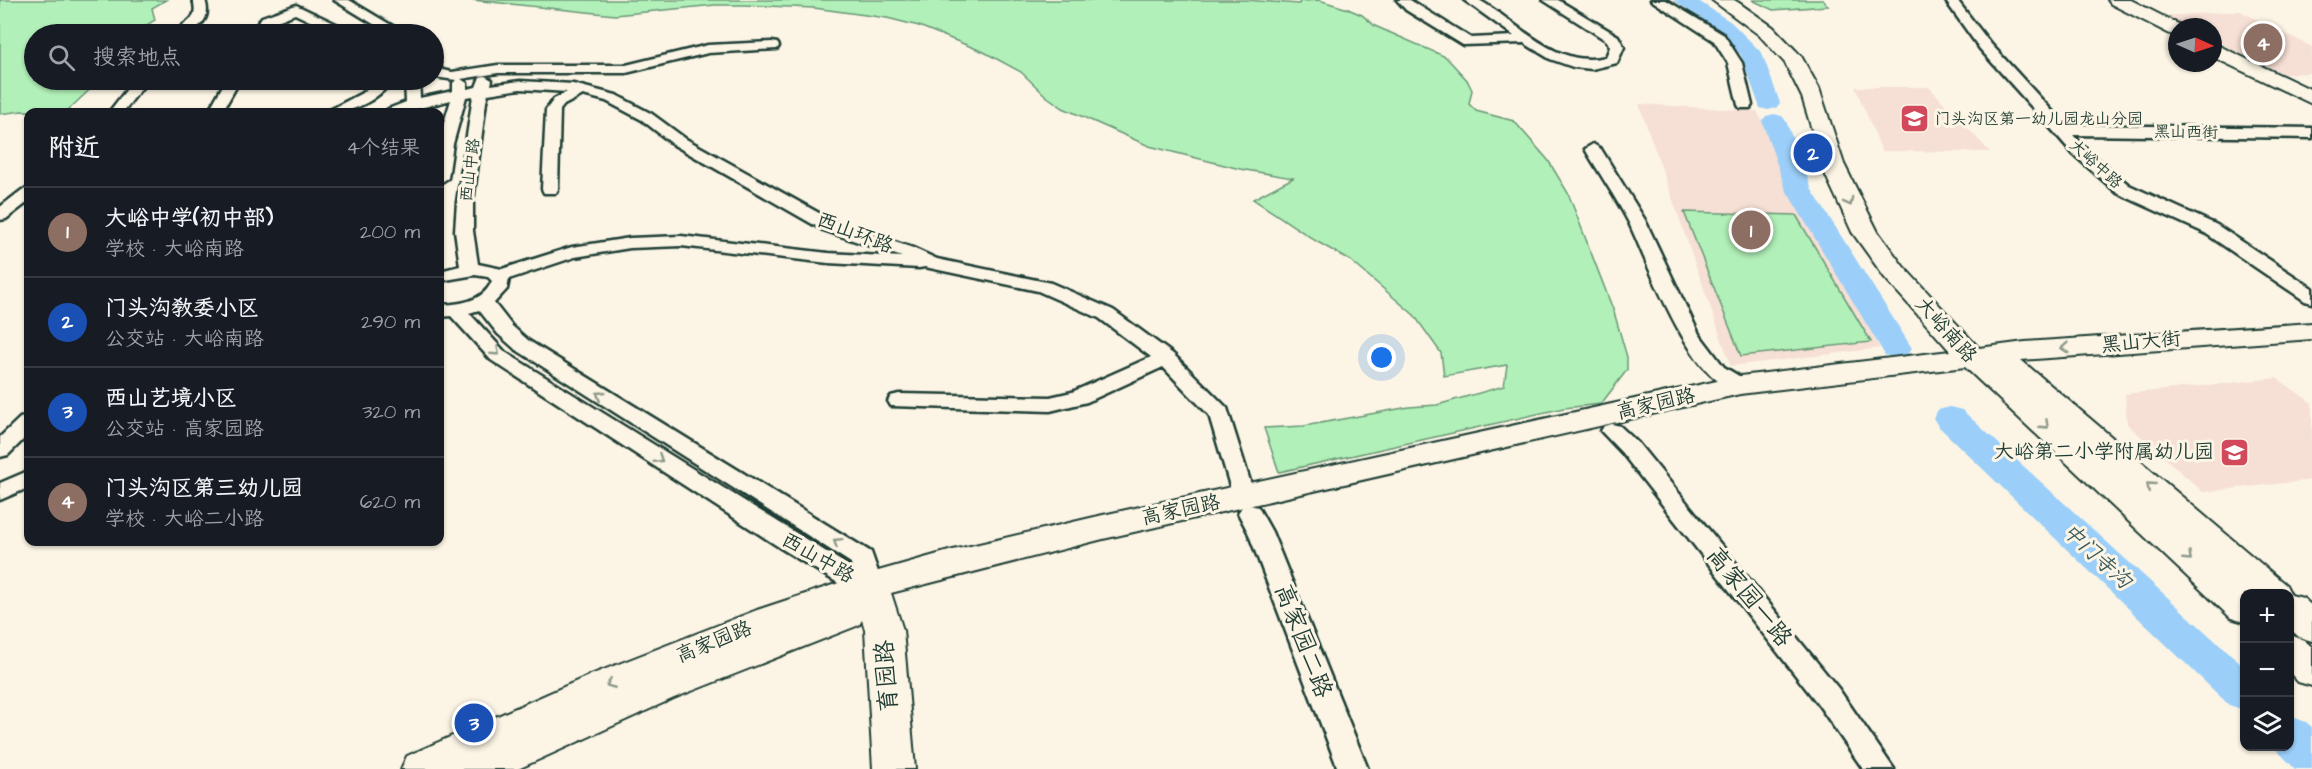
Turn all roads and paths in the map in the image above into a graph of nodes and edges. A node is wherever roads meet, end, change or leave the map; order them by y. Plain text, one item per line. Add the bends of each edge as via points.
1 (199, 0) edge
2 (340, 0) edge
3 (1403, 0) edge
4 (1470, 0) edge
5 (1549, 0) edge
6 (1657, 0) edge
7 (1721, 0) edge
8 (1734, 0) edge
9 (1951, 0) edge
10 (2117, 0) edge
11 (326, 3) dead end
12 (194, 24) edge
13 (264, 24) edge
14 (325, 24) edge
15 (363, 24) edge
16 (382, 24) edge
17 (2168, 26) edge
18 (1528, 39) junction
19 (772, 46) dead end
20 (2222, 54) edge
21 (486, 72) junction
22 (444, 77) edge
23 (460, 85) junction
24 (133, 90) edge
25 (227, 90) edge
26 (375, 90) edge
27 (412, 90) edge
28 (484, 90) junction
29 (581, 90) junction
30 (2312, 99) edge
31 (413, 104) junction
32 (1745, 105) dead end
33 (119, 108) edge
34 (217, 108) edge
35 (342, 108) edge
36 (403, 108) edge
37 (2060, 130) junction
38 (2312, 133) edge
39 (1593, 149) dead end
40 (444, 151) edge
41 (550, 189) dead end
42 (24, 197) edge
43 (0, 215) edge
44 (932, 263) junction
45 (470, 269) junction
46 (444, 275) edge
47 (500, 276) junction
48 (2312, 297) edge
49 (482, 301) junction
50 (448, 311) edge
51 (2312, 331) edge
52 (2312, 345) edge
53 (1166, 358) junction
54 (1992, 364) junction
55 (1740, 385) junction
56 (899, 400) dead end
57 (24, 427) edge
58 (1612, 431) junction
59 (0, 450) edge
60 (24, 481) edge
61 (0, 492) edge
62 (1247, 505) junction
63 (2267, 589) edge
64 (873, 595) junction
65 (2240, 604) edge
66 (2294, 612) edge
67 (2312, 627) edge
68 (2294, 654) edge
69 (2312, 670) edge
70 (422, 769) edge
71 (478, 769) edge
72 (894, 769) edge
73 (1353, 769) edge
74 (1879, 769) edge

1 - 12 street via 202,9
2 - 16 street
3 - 18 street via 1468,42
4 - 18 street
5 - 18 street via 1613,39 1617,47 1612,60 1591,66 1572,62
6 - 32 street via 1719,38 1735,63
7 -> 54 main road, 大峪南路 via 1760,26 1801,71 1843,190 1866,234 1904,283
8 - 54 main road, 大峪南路 via 1771,23 1804,53 1820,76 1853,167 1898,248
9 - 37 street, 大峪中路 via 1985,46
10 - 17 main road
11 - 15 street
13 - 14 street via 296,9
19 - 21 street via 708,49 626,69
20 - 30 main road
21 - 23 street
21 - 28 street, 西山中路
22 - 23 street
23 - 28 street, 西山环路
23 - 31 street, 西山环路
23 - 40 street, 西山中路
24 - 33 street
25 - 34 street
26 - 35 street
27 - 31 street
28 - 29 street, 西山环路 via 520,85
28 - 45 street, 西山中路 via 465,202 464,231
29 - 41 street via 559,102 553,110
29 - 44 street, 西山环路 via 611,98 647,117 680,142 829,226
31 - 36 street, 西山环路
37 - 38 street, 黑山西街
37 - 48 street, 大峪中路 via 2123,189 2211,229
39 - 55 street via 1636,220 1690,335 1717,371
42 - 43 street
44 - 47 street via 828,258 681,241 630,243 572,252
44 - 53 street, 西山环路 via 1044,287 1106,314
45 - 46 street
45 - 47 street via 486,269
47 - 49 street via 500,287
49 - 50 street
64 -> 49 street, 西山中路 via 862,558 522,345
50 -> 64 street, 西山中路 via 498,356
51 -> 54 main road, 黑山大街 via 2188,339
52 - 54 main road, 黑山大街
53 - 56 street via 1079,397 1050,404
53 - 62 street, 西山环路 via 1219,413
54 - 55 main road, 高家园路
54 - 58 main road, 高家园路 via 1752,398
63 -> 54 main road, 大峪南路
54 -> 65 main road, 大峪南路
55 - 62 main road, 高家园路
57 - 59 street
58 - 62 main road, 高家园路
58 - 74 street, 高家园一路 via 1821,687
60 - 61 street
62 - 64 main road, 高家园路
62 - 73 street, 高家园二路
64 -> 70 main road, 高家园路 via 770,620 607,685
64 - 71 main road, 高家园路 via 536,740
64 - 72 main road, 育园路 via 884,630
66 - 67 main road
68 - 69 main road

